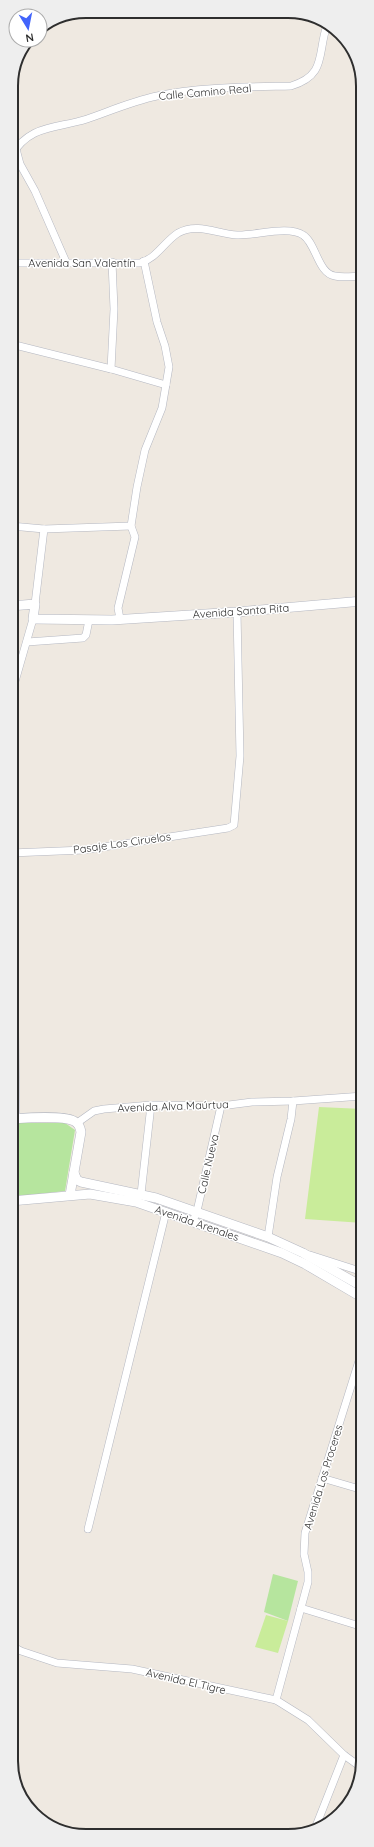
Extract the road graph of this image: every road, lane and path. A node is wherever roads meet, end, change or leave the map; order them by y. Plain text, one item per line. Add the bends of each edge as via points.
1 (326, 29) edge
2 (18, 143) edge
3 (18, 159) edge
4 (66, 262) junction
5 (112, 262) junction
6 (144, 262) junction
7 (18, 263) edge
8 (356, 276) edge
9 (18, 346) edge
10 (111, 369) junction
11 (166, 385) junction
12 (132, 526) junction
13 (18, 527) edge
14 (44, 529) junction
15 (356, 602) edge
16 (35, 604) junction
17 (18, 605) edge
18 (237, 612) junction
19 (33, 619) junction
20 (120, 619) junction
21 (89, 620) junction
22 (27, 642) junction
23 (18, 672) edge
24 (18, 854) edge
25 (356, 1096) edge
26 (293, 1101) junction
27 (151, 1105) junction
28 (221, 1106) junction
29 (18, 1119) edge
30 (77, 1123) junction
31 (74, 1173) junction
32 (141, 1194) junction
33 (70, 1195) junction
34 (18, 1201) edge
35 (197, 1211) junction
36 (166, 1212) junction
37 (193, 1221) junction
38 (268, 1237) junction
39 (303, 1253) junction
40 (356, 1270) edge
41 (356, 1283) edge
42 (356, 1294) edge
43 (356, 1370) edge
44 (322, 1478) junction
45 (356, 1488) edge
46 (88, 1529) dead end
47 (301, 1608) junction
48 (356, 1625) edge
49 (18, 1649) edge
50 (276, 1700) junction
51 (344, 1755) junction
52 (356, 1764) edge
53 (317, 1822) edge

1 - 2 street, Calle Camino Real via 321,59 316,70 300,83 290,86 180,92 158,96 125,104 86,119 48,127
3 - 4 street
4 - 5 street, Avenida San Valentín
4 - 7 street, Avenida San Valentín
5 - 6 street, Avenida San Valentín
5 - 10 street via 114,309
6 - 8 street, Avenida San Valentín via 178,233 191,229 204,228 236,235 287,230 302,234 308,239 325,270 334,276
6 - 11 street via 167,354 169,367
9 - 10 street
10 - 11 street
11 - 12 street via 162,408 145,450
12 - 14 street
12 - 20 street via 135,537 118,608
13 - 14 street
14 - 16 street
15 - 18 main road, Avenida Santa Rita
16 - 17 main road
16 - 19 main road
18 - 20 main road, Avenida Santa Rita
18 - 24 street, Pasaje Los Ciruelos via 240,756 235,820 232,826 84,850
19 - 21 main road, Avenida Santa Rita
19 - 22 street
20 - 21 main road, Avenida Santa Rita
21 - 22 street via 83,638
22 - 23 street
25 - 26 street, Avenida Alva Maúrtua
26 - 28 street, Avenida Alva Maúrtua
26 - 38 street
27 - 28 street, Avenida Alva Maúrtua
27 - 30 street, Avenida Alva Maúrtua via 98,1110
27 - 32 street
28 - 35 street, Calle Nueva
29 - 30 main road via 65,1118
30 - 31 main road via 81,1132
31 - 32 main road, Avenida Arenales via 81,1182
31 - 33 main road
32 - 35 main road, Avenida Arenales
33 - 34 main road, Avenida Arenales
33 - 36 main road, Avenida Arenales via 98,1195 136,1202
35 - 37 street, Calle Nueva
35 - 38 main road, Avenida Arenales
36 - 37 main road, Avenida Arenales
36 - 46 street
37 - 42 main road, Avenida Arenales via 282,1253
38 - 39 main road, Avenida Arenales
39 - 40 street
39 - 41 main road, Avenida Arenales
43 - 44 street, Avenida Los Proceres
44 - 45 street
44 - 47 street, Avenida Los Proceres via 306,1533 304,1554 308,1582
47 - 48 street
47 - 50 street, Avenida Los Proceres
49 - 50 street, Avenida El Tigre via 57,1663 132,1669
50 - 51 street, Avenida El Tigre via 308,1720
51 - 52 street, Avenida El Tigre
51 - 53 street

